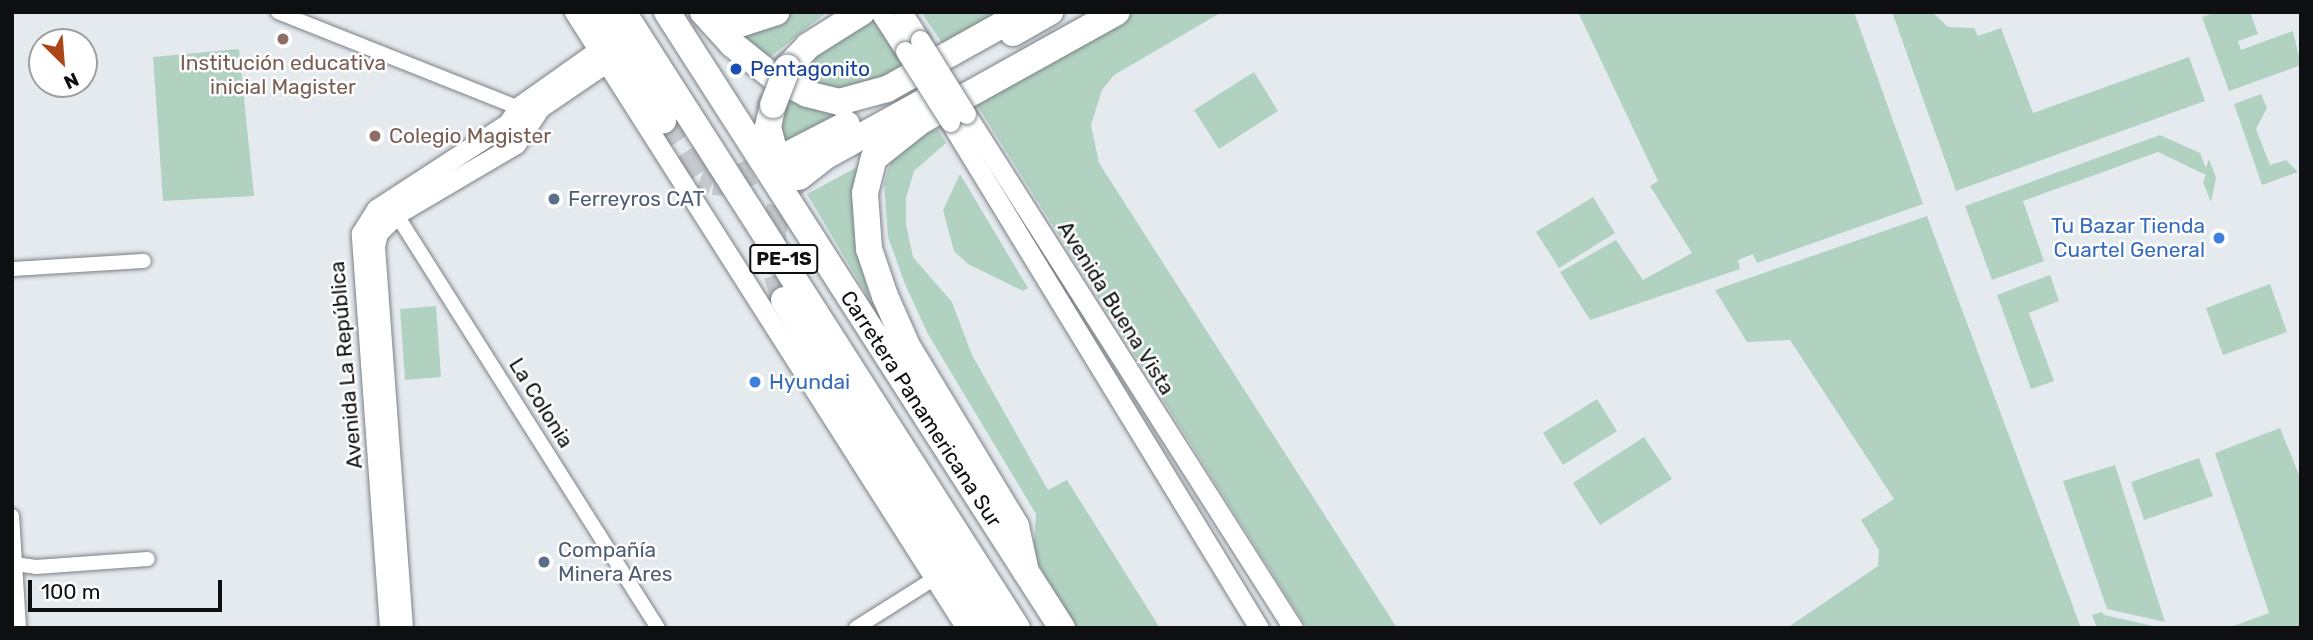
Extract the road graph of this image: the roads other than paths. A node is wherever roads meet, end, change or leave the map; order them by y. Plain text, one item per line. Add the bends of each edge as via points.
1 (278, 12) edge
2 (574, 12) edge
3 (597, 12) edge
4 (623, 12) edge
5 (667, 12) edge
6 (702, 12) edge
7 (716, 12) edge
8 (776, 12) edge
9 (862, 12) edge
10 (880, 12) edge
11 (902, 12) edge
12 (1025, 12) edge
13 (1050, 12) edge
14 (1087, 12) edge
15 (1117, 12) edge
16 (913, 45) junction
17 (602, 56) junction
18 (527, 110) junction
19 (958, 118) junction
20 (663, 120) tunnel mouth
21 (393, 208) junction
22 (144, 261) dead end
23 (830, 266) junction
24 (12, 269) edge
25 (784, 300) tunnel mouth
26 (1142, 390) junction
27 (1118, 403) junction
28 (12, 516) edge
29 (148, 559) dead end
30 (15, 565) junction
31 (1026, 572) junction
32 (935, 578) junction
33 (19, 628) edge
34 (388, 628) edge
35 (403, 628) edge
36 (658, 628) edge
37 (856, 628) edge
38 (966, 628) edge
39 (988, 628) edge
40 (1017, 628) edge
41 (1062, 628) edge
42 (1259, 628) edge
43 (1293, 628) edge

1 - 18 street
2 - 17 street
3 - 20 highway
4 - 40 highway, Carretera Panamericana Sur / PE-1S
5 - 23 highway, Carretera Panamericana Sur / PE-1S
6 - 12 highway via 772,76 807,94 839,102 867,97 900,83
7 - 8 highway via 743,23
9 - 23 highway, bridge via 808,46 787,68 773,105 770,142 788,194
10 - 16 street, Avenida Buena Vista
11 - 16 street, Avenida Buena Vista
13 - 14 highway via 794,165 833,152
15 - 31 highway via 921,121 874,158 865,193 869,249 885,296 908,348 1016,526
16 - 19 street, Avenida Buena Vista, bridge
17 - 18 street, Avenida La República
17 - 32 street
18 - 21 street, Avenida La República
19 - 26 street, Avenida Buena Vista
19 - 27 street, Avenida Buena Vista
21 - 34 street, Avenida La República via 366,220 359,244
21 - 35 street, Avenida La República via 375,246
21 - 36 street, La Colonia
22 - 24 street
23 - 31 highway, Carretera Panamericana Sur / PE-1S
25 - 39 highway
26 - 27 street
26 - 43 street, Avenida Buena Vista
27 - 42 street, Avenida Buena Vista
28 - 30 street
29 - 30 street
30 - 33 street
31 - 41 highway, Carretera Panamericana Sur / PE-1S
32 - 37 street
32 - 38 street

